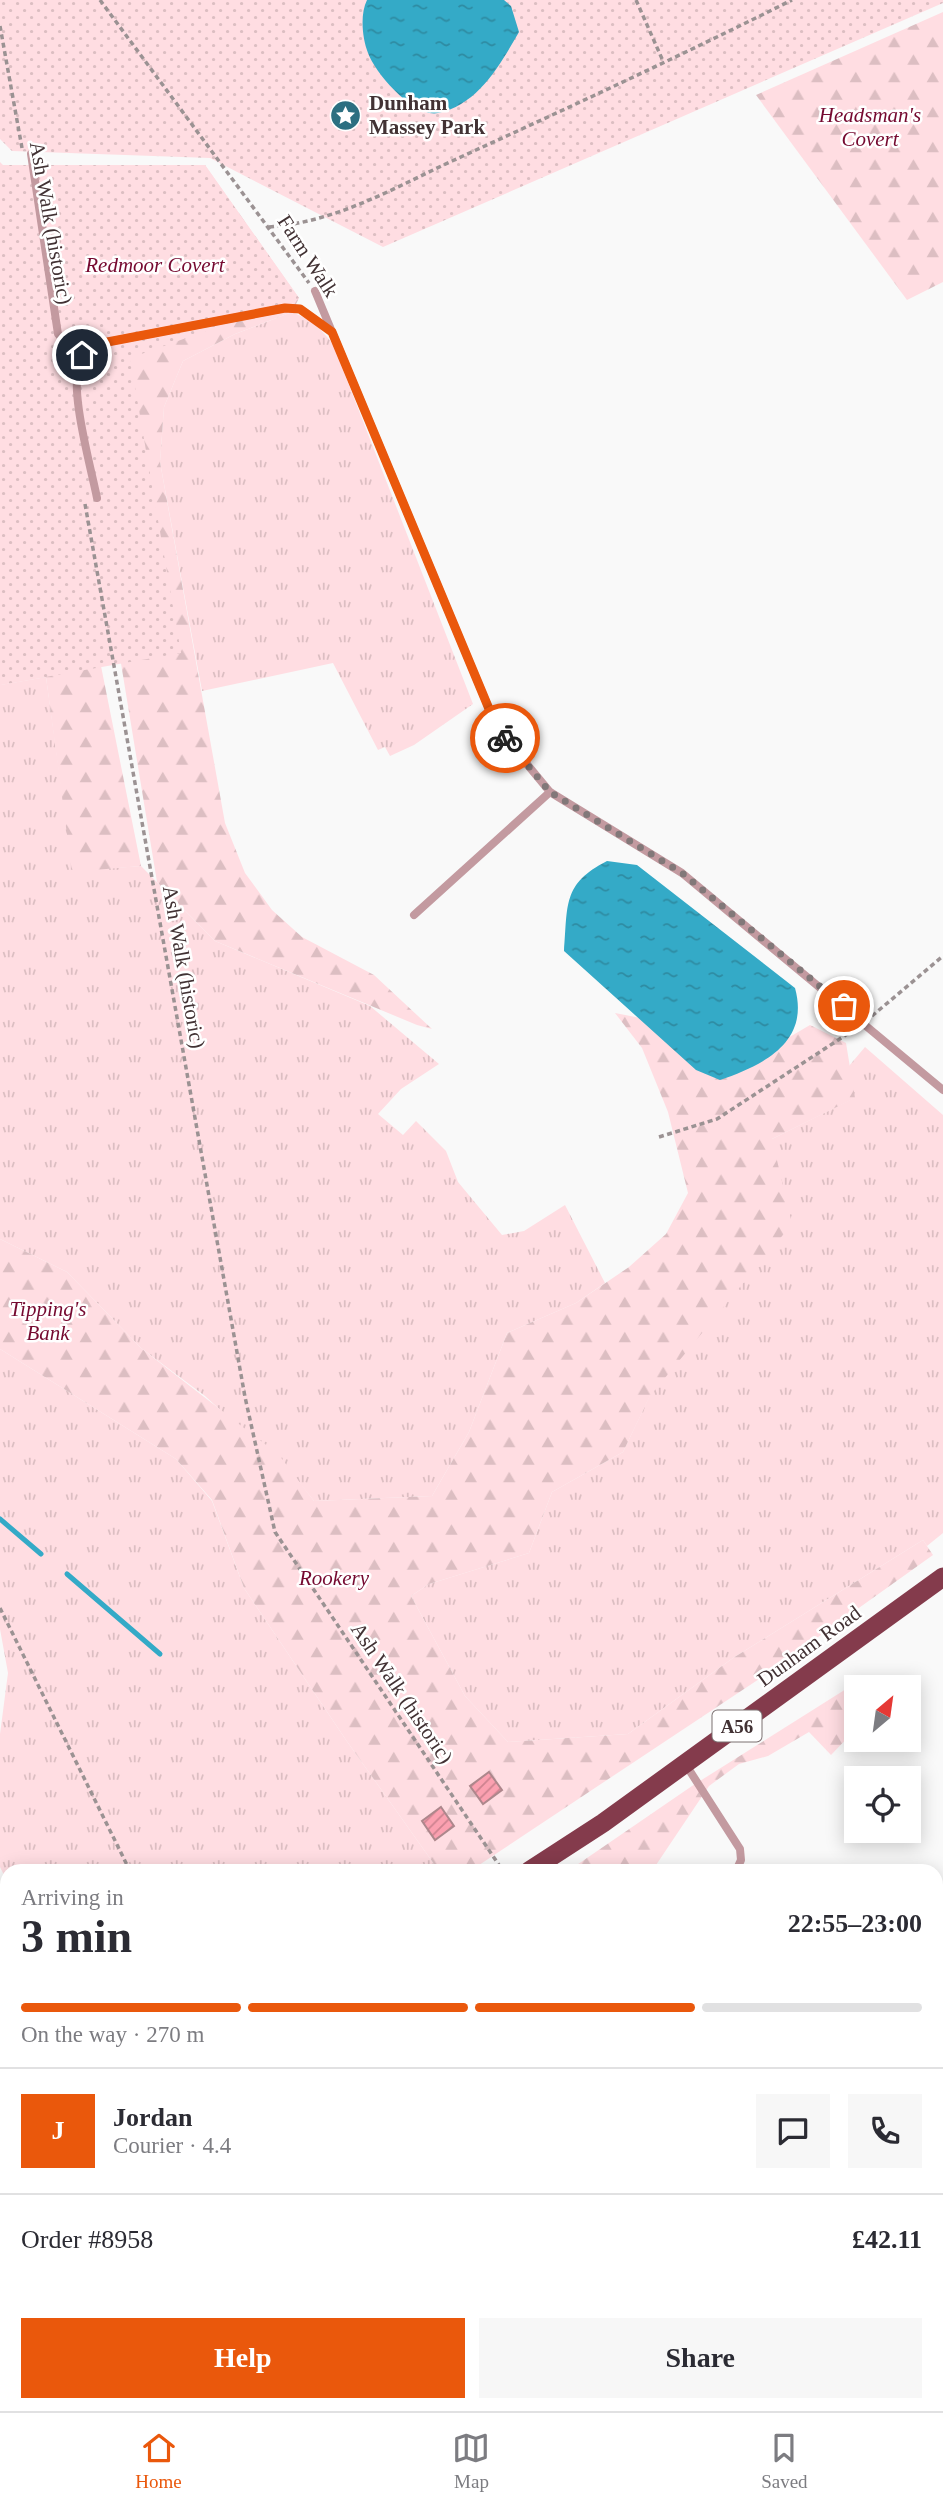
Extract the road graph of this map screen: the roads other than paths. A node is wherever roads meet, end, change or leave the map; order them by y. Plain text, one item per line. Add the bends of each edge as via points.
1 (31, 153) dead end
2 (315, 291) road end
3 (332, 332) junction
4 (82, 355) junction
5 (97, 498) dead end
6 (550, 792) junction
7 (414, 915) dead end
8 (943, 1090) edge
9 (943, 1577) edge
10 (686, 1763) junction
11 (540, 1864) edge
12 (739, 1864) edge

1 - 4 lane via 58,334
2 - 3 lane, Farm Walk
3 - 4 lane via 300,309 285,308 97,344
3 - 6 lane, Farm Walk via 497,728
4 - 5 lane via 76,370 80,412
6 - 7 lane
6 - 8 lane, Farm Walk via 682,873
9 - 10 highway, Dunham Road / A56
10 - 11 highway, Dunham Road / A56
10 - 12 lane via 740,1849

